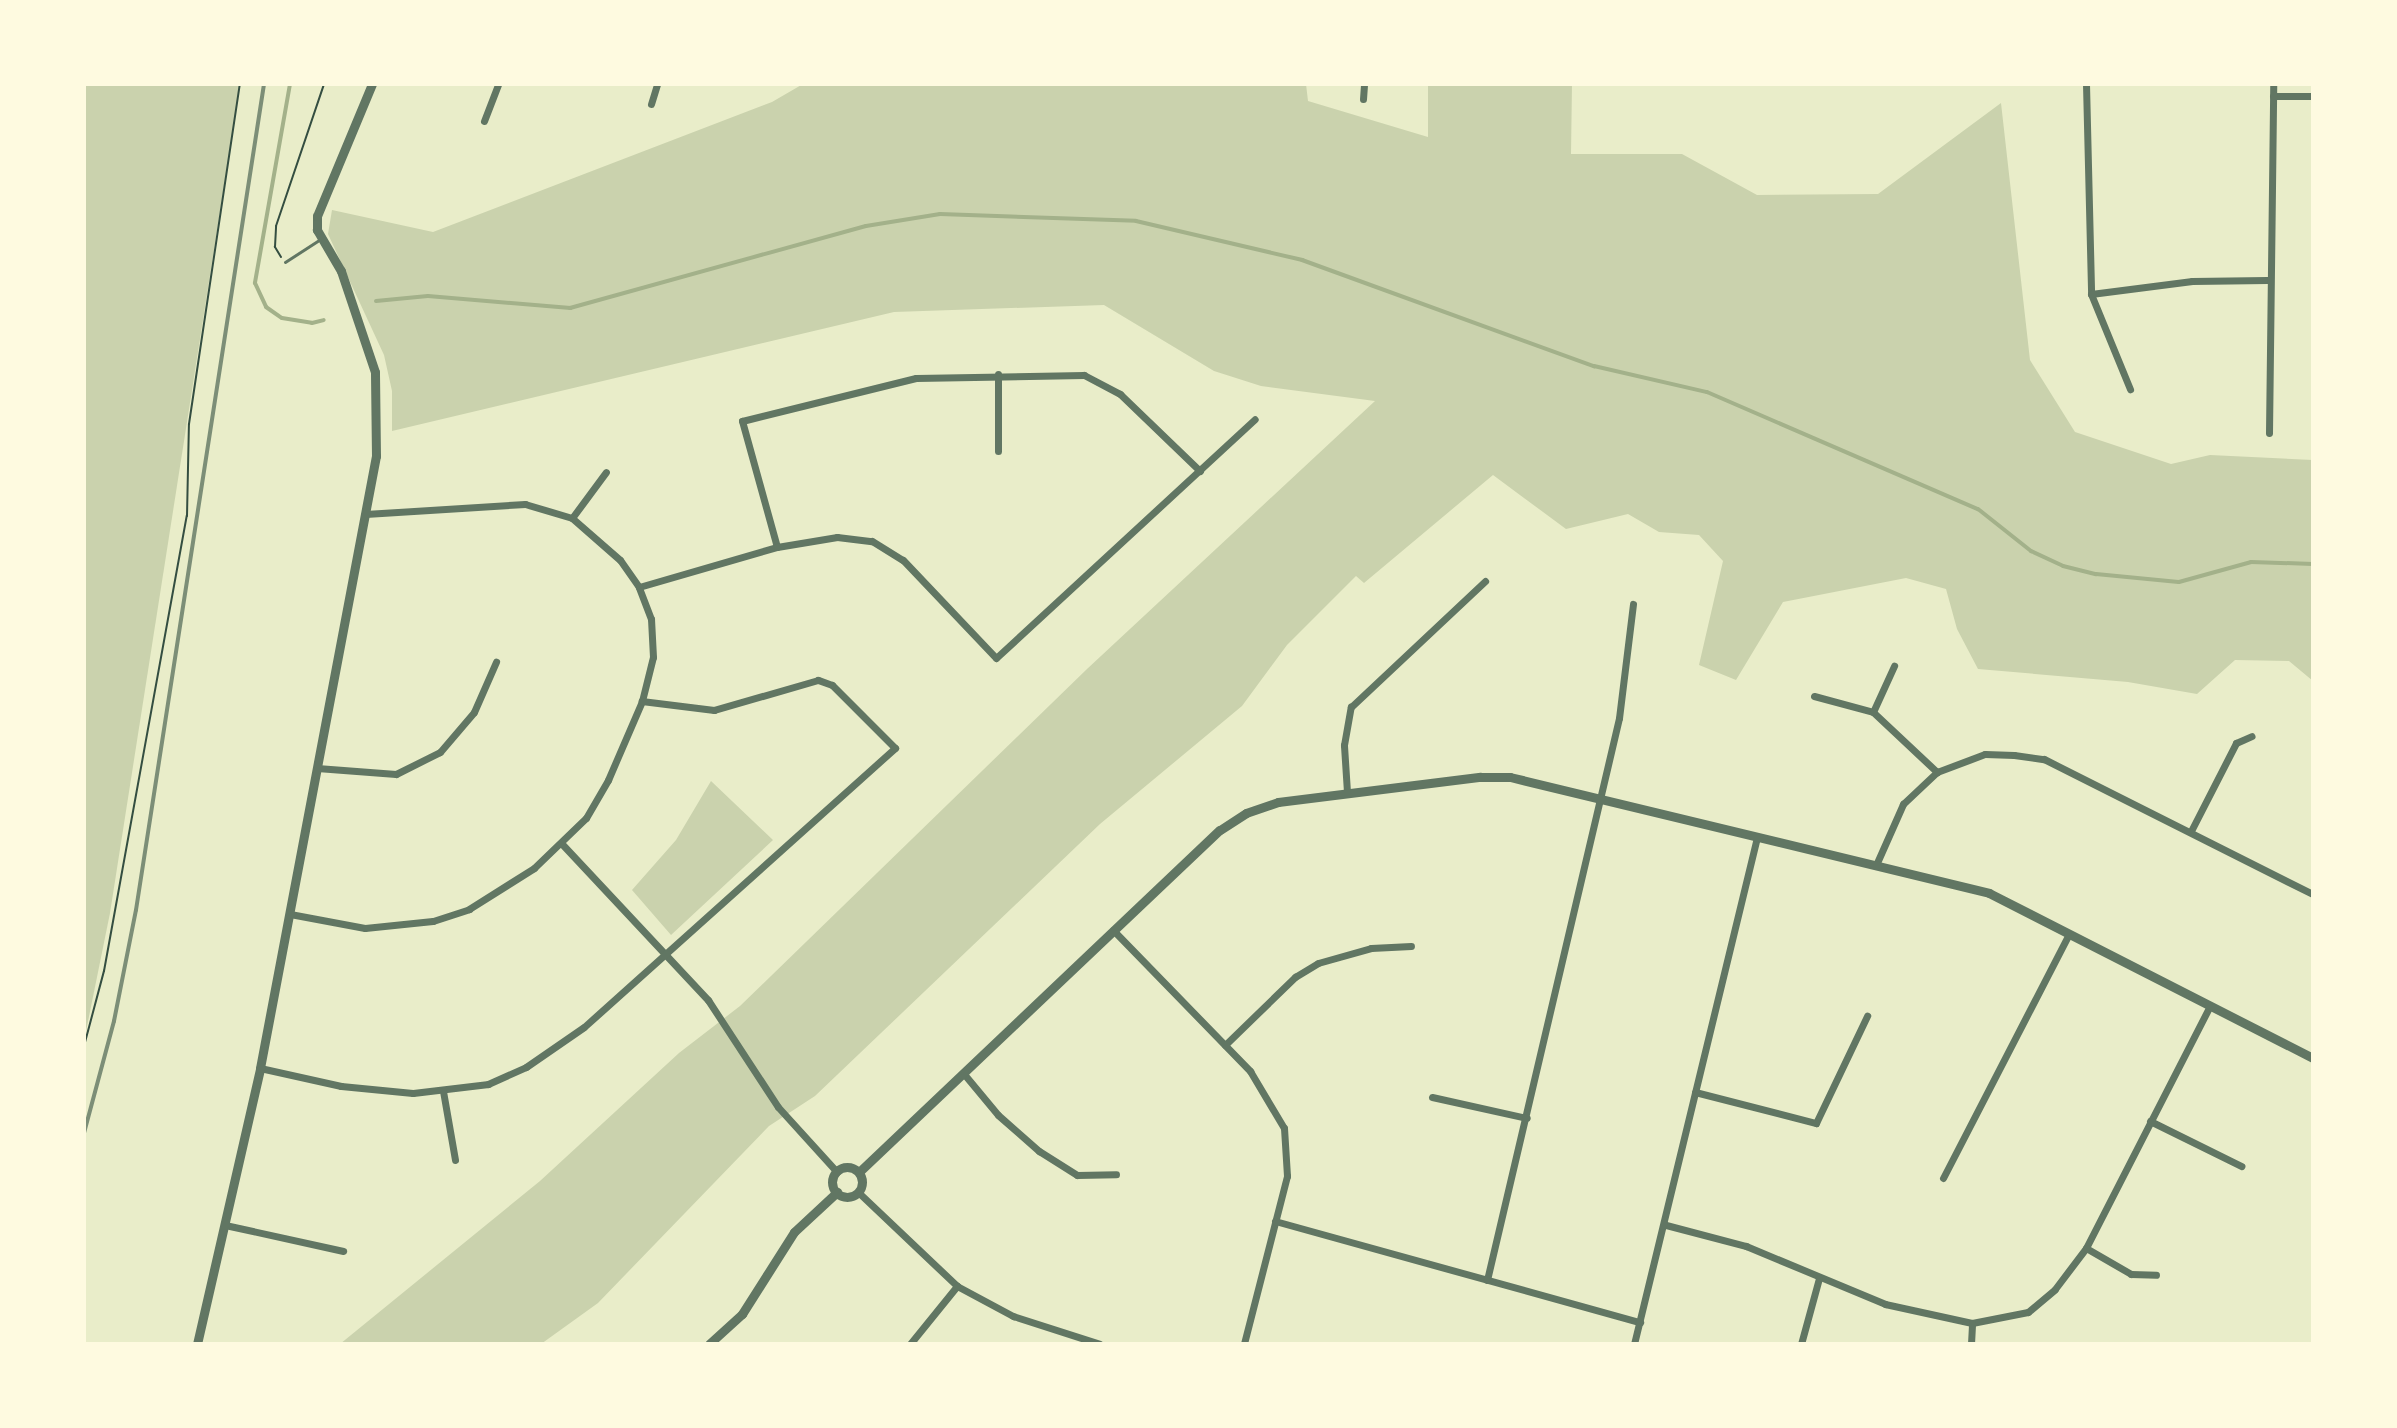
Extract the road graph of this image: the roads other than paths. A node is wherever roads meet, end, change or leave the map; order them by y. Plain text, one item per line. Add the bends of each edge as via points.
1 (372, 84) edge
2 (498, 84) edge
3 (657, 84) edge
4 (1364, 84) edge
5 (2086, 84) edge
6 (2273, 84) edge
7 (2273, 96) junction
8 (2313, 96) edge
9 (1363, 99) dead end
10 (651, 104) dead end
11 (484, 121) dead end
12 (320, 239) junction
13 (285, 262) road end
14 (2267, 280) junction
15 (2091, 294) junction
16 (998, 374) junction
17 (2130, 389) dead end
18 (1255, 419) dead end
19 (2269, 433) dead end
20 (998, 451) dead end
21 (1200, 471) junction
22 (606, 472) dead end
23 (365, 514) junction
24 (572, 518) junction
25 (777, 547) junction
26 (1485, 581) dead end
27 (639, 587) junction
28 (1633, 604) dead end
29 (496, 662) dead end
30 (1894, 666) dead end
31 (1814, 696) dead end
32 (642, 701) junction
33 (1873, 712) junction
34 (2252, 736) dead end
35 (317, 768) junction
36 (1937, 772) junction
37 (1347, 792) junction
38 (1597, 798) junction
39 (2191, 831) junction
40 (1757, 837) junction
41 (562, 844) junction
42 (1876, 865) junction
43 (2313, 894) edge
44 (290, 914) junction
45 (1113, 930) junction
46 (2069, 934) junction
47 (1411, 946) dead end
48 (666, 950) junction
49 (2210, 1006) junction
50 (1867, 1016) dead end
51 (1225, 1045) junction
52 (2313, 1058) edge
53 (260, 1068) junction
54 (964, 1074) junction
55 (443, 1091) junction
56 (1695, 1092) junction
57 (1432, 1097) dead end
58 (1527, 1118) junction
59 (2150, 1121) junction
60 (455, 1160) dead end
61 (2241, 1166) dead end
62 (837, 1172) junction
63 (859, 1172) junction
64 (1116, 1174) dead end
65 (1943, 1178) dead end
66 (837, 1192) junction
67 (858, 1192) junction
68 (1275, 1221) junction
69 (225, 1225) junction
70 (1666, 1225) junction
71 (2086, 1248) junction
72 (343, 1251) dead end
73 (2156, 1275) dead end
74 (1819, 1278) junction
75 (1487, 1280) junction
76 (957, 1286) junction
77 (1640, 1322) junction
78 (1972, 1323) junction
79 (197, 1344) edge
80 (709, 1344) edge
81 (910, 1344) edge
82 (1100, 1344) edge
83 (1244, 1344) edge
84 (1634, 1344) edge
85 (1801, 1344) edge
86 (1971, 1344) edge

1 - 12 street via 317,216
2 - 11 street
3 - 10 street
4 - 9 street
5 - 15 street
6 - 7 street
7 - 8 street
7 - 14 street
12 - 13 lane
12 - 23 street via 341,271 375,372 379,430
14 - 15 street via 2192,281
14 - 19 street
15 - 17 street
16 - 20 street
16 - 21 street via 1089,378 1120,394
16 - 25 street via 916,378 742,421
18 - 21 street
21 - 25 street via 996,658 903,560 872,541 837,537
22 - 24 street
23 - 24 street via 525,504
23 - 35 street
24 - 27 street via 620,560
25 - 27 street
26 - 37 street via 1351,707 1344,745
27 - 32 street via 654,638
28 - 38 street via 1619,718
29 - 35 street via 474,712 440,752 396,774
30 - 33 street
31 - 33 street
32 - 41 street via 608,780
32 - 48 street via 714,710 818,680 832,685 895,748
33 - 36 street
34 - 39 street via 2236,743
35 - 44 street
36 - 39 street via 1985,754 2044,759
36 - 42 street via 1903,804
37 - 38 street via 1510,777
37 - 45 street via 1278,802 1246,813 1220,830
38 - 40 street
38 - 58 street
39 - 43 street
40 - 42 street
40 - 56 street
41 - 44 street via 469,909 433,921 365,928
41 - 48 street
42 - 46 street via 1989,893
44 - 53 street
45 - 51 street
45 - 54 street
46 - 49 street
46 - 65 street
47 - 51 street via 1371,948 1318,963 1295,977
48 - 55 street via 557,1048 488,1084
48 - 62 street via 708,1000 778,1107
49 - 52 street
49 - 59 street
50 - 56 street via 1816,1123
51 - 68 street via 1250,1071 1284,1128 1287,1176
53 - 55 street via 341,1086
53 - 69 street
54 - 63 street
54 - 64 street via 998,1115 1077,1175
55 - 60 street
56 - 70 street
57 - 58 street
58 - 75 street
59 - 61 street
59 - 71 street
62 - 63 street via 848,1167
62 - 66 street via 832,1183
63 - 67 street
66 - 67 street
66 - 80 street via 794,1232 742,1314
67 - 76 street
68 - 75 street
68 - 83 street
69 - 72 street
69 - 79 street
70 - 74 street via 1746,1246
70 - 77 street
71 - 73 street via 2131,1274
71 - 78 street via 2055,1289 2028,1312
74 - 78 street via 1885,1304
74 - 85 street
75 - 77 street
76 - 81 street
76 - 82 street via 1013,1316
77 - 84 street
78 - 86 street

